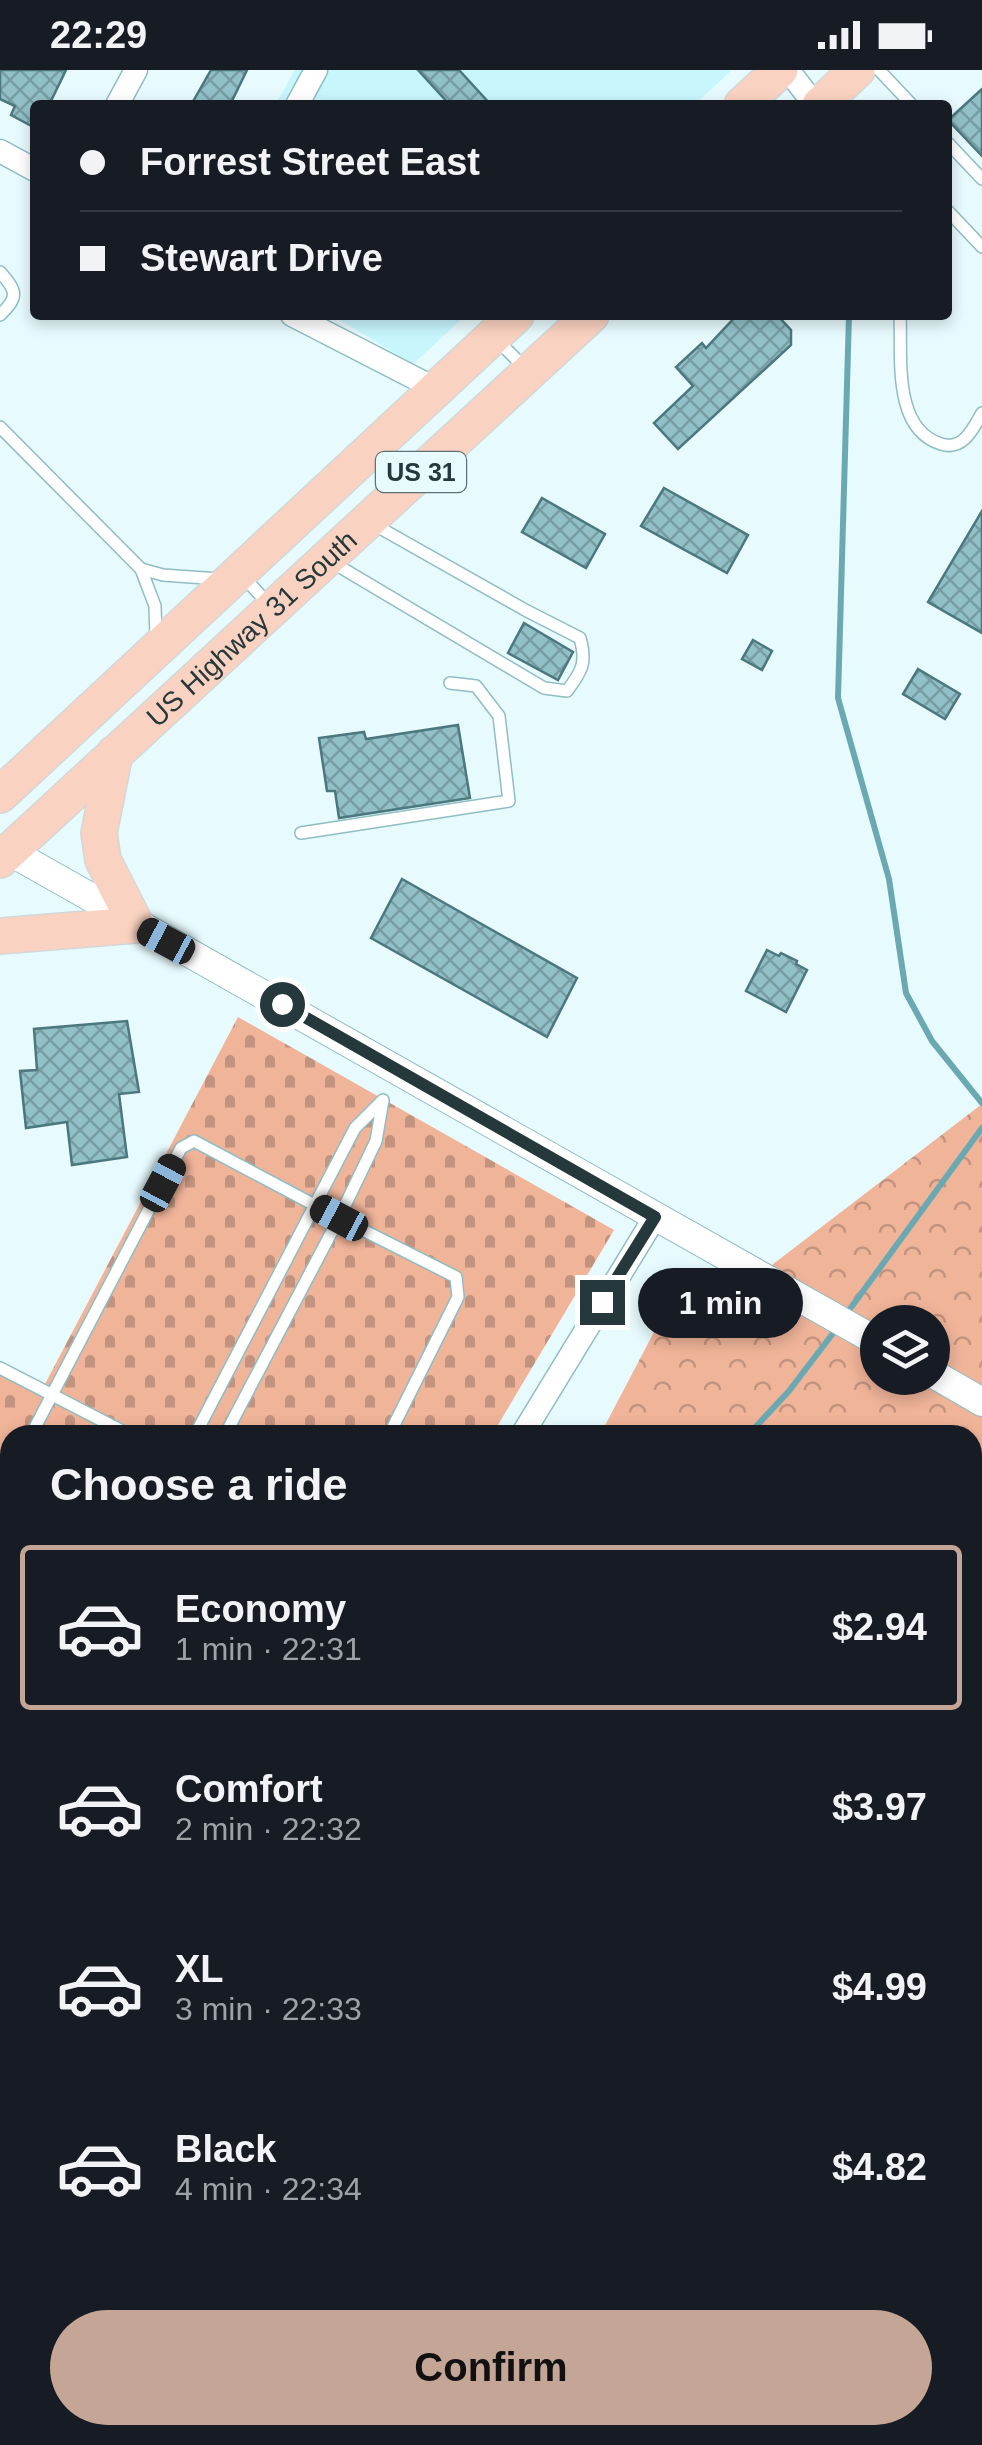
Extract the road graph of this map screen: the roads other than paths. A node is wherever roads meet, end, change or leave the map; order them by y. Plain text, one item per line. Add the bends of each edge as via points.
1 (136, 70) edge
2 (316, 70) edge
3 (780, 70) edge
4 (788, 70) edge
5 (879, 70) edge
6 (834, 96) edge
7 (120, 100) edge
8 (299, 100) edge
9 (747, 100) edge
10 (907, 100) edge
11 (952, 146) edge
12 (0, 151) edge
13 (30, 167) edge
14 (982, 179) edge
15 (952, 215) edge
16 (982, 247) edge
17 (0, 272) edge
18 (0, 315) edge
19 (302, 320) edge
20 (586, 320) edge
21 (900, 320) edge
22 (504, 326) edge
23 (529, 372) junction
24 (436, 390) junction
25 (982, 413) edge
26 (0, 427) edge
27 (367, 521) junction
28 (326, 559) junction
29 (141, 569) junction
30 (236, 575) junction
31 (273, 608) junction
32 (155, 650) junction
33 (450, 682) dead end
34 (115, 754) junction
35 (42, 756) junction
36 (0, 765) edge
37 (0, 794) edge
38 (301, 833) dead end
39 (5, 856) edge
40 (136, 925) junction
41 (0, 936) edge
42 (398, 1071) junction
43 (382, 1100) junction
44 (315, 1206) junction
45 (655, 1217) junction
46 (339, 1218) junction
47 (860, 1332) edge
48 (0, 1368) edge
49 (950, 1383) edge
50 (52, 1394) junction
51 (982, 1402) edge
52 (36, 1425) edge
53 (111, 1425) edge
54 (201, 1425) edge
55 (230, 1425) edge
56 (394, 1425) edge
57 (528, 1425) edge

1 - 7 street
2 - 8 street
3 - 9 main road
4 - 6 street
5 - 10 lane
11 - 14 lane
12 - 13 street
15 - 16 lane
17 - 18 lane via 14,288 12,304
19 - 24 street
20 - 23 main road, US Highway 31 South / US 31
21 - 25 lane via 904,396 918,428 951,446 964,440
22 - 23 lane
22 - 24 main road, US Highway 31 South / US 31
23 - 27 main road, US Highway 31 South / US 31
24 - 30 main road, US Highway 31 South / US 31
26 - 29 lane
27 - 28 main road, US Highway 31 South / US 31
27 - 28 lane via 580,638 585,658 567,691 544,688
28 - 31 main road, US Highway 31 South / US 31
29 - 30 lane via 214,580
29 - 32 lane via 155,606
30 - 31 lane
30 - 32 main road, US Highway 31 South / US 31
31 - 34 main road, US Highway 31 South / US 31
32 - 35 main road, US Highway 31 South / US 31
33 - 38 lane via 476,686 498,716 509,801
34 - 39 main road, US Highway 31 South / US 31
34 - 40 main road via 99,834 103,860
35 - 36 main road
35 - 37 main road, US Highway 31 South / US 31
39 - 40 street
40 - 41 main road
40 - 42 street
42 - 43 lane
42 - 45 street
43 - 44 lane via 355,1128
43 - 46 lane via 376,1141
44 - 46 lane
44 - 50 lane via 194,1141 181,1148
44 - 54 lane
45 - 47 street
45 - 57 street
46 - 55 lane
46 - 56 lane via 456,1277 458,1297
48 - 50 lane
49 - 51 street
50 - 52 lane
50 - 53 lane

